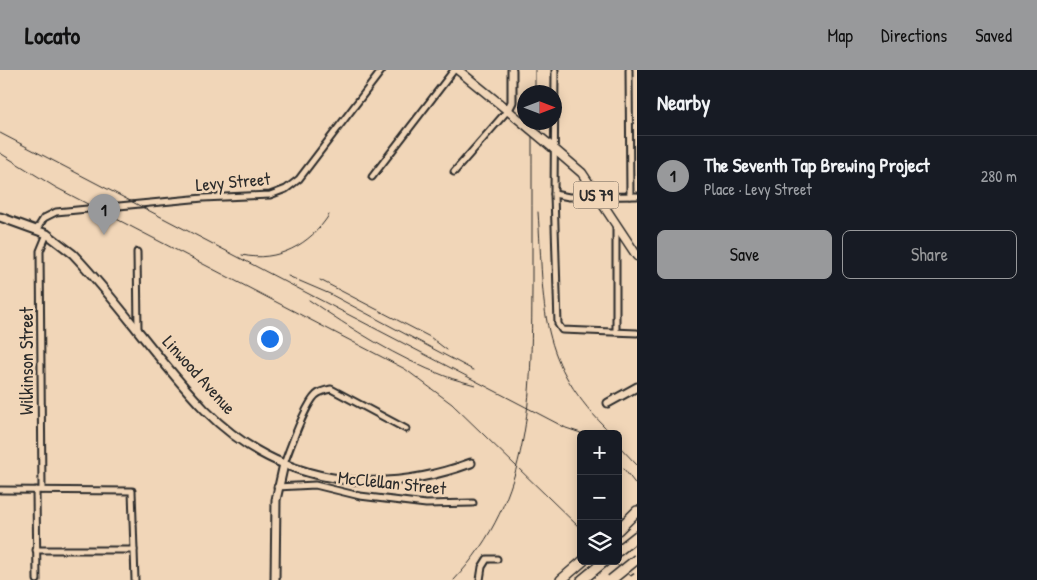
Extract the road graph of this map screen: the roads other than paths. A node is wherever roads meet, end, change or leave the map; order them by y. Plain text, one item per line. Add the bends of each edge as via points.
1 (382, 70) edge
2 (454, 70) edge
3 (458, 70) edge
4 (512, 70) edge
5 (555, 70) edge
6 (629, 70) edge
7 (508, 110) junction
8 (555, 150) junction
9 (454, 172) dead end
10 (372, 177) dead end
11 (554, 194) junction
12 (630, 196) junction
13 (637, 196) edge
14 (598, 197) junction
15 (0, 216) edge
16 (616, 225) junction
17 (38, 229) junction
18 (47, 234) junction
19 (137, 252) dead end
20 (637, 256) edge
21 (138, 329) junction
22 (616, 331) junction
23 (637, 333) edge
24 (637, 388) edge
25 (608, 403) dead end
26 (406, 428) dead end
27 (471, 463) dead end
28 (284, 464) junction
29 (278, 487) junction
30 (0, 490) edge
31 (36, 490) junction
32 (42, 490) junction
33 (473, 503) dead end
34 (637, 511) edge
35 (637, 517) edge
36 (622, 527) edge
37 (622, 528) edge
38 (637, 536) edge
39 (622, 548) edge
40 (36, 550) junction
41 (134, 550) junction
42 (497, 559) dead end
43 (637, 559) edge
44 (578, 565) edge
45 (600, 565) edge
46 (637, 578) edge
47 (37, 580) edge
48 (135, 580) edge
49 (275, 580) edge
50 (480, 580) edge
51 (561, 580) edge
52 (582, 580) edge
53 (611, 580) edge
54 (634, 580) edge

1 - 17 street, Levy Street via 299,179 286,190 270,195 56,212 44,218
2 - 10 street
3 - 7 main road, US 79
4 - 7 main road via 512,102
5 - 8 street
6 - 12 street
7 - 8 main road, US 79, bridge
7 - 9 street
8 - 11 street
8 - 14 main road, US 79 via 582,173
11 - 14 street
11 - 22 street via 560,328 570,332
12 - 13 street
12 - 14 street
14 - 16 main road, US 79
15 - 17 main road, Linwood Avenue
16 - 20 main road, US 79
16 - 22 street
17 - 18 main road, Linwood Avenue
18 - 21 main road, Linwood Avenue via 84,264
18 - 32 street, Wilkinson Street via 40,251
19 - 21 street
21 - 28 main road, Linwood Avenue via 216,420 257,451
22 - 23 street
24 - 25 main road
26 - 28 street via 331,389 324,391 314,397 292,440
27 - 28 main road, Linwood Avenue via 426,477 378,482 323,476
28 - 29 main road
29 - 33 street, McClellan Street via 315,485 360,496 426,504
29 - 49 main road
30 - 31 street
31 - 32 street
31 - 40 street
32 - 41 street via 132,491
34 - 36 highway
35 - 37 highway
38 - 39 highway
40 - 41 street
40 - 47 street
41 - 48 street
42 - 50 street via 487,559
43 - 53 highway, bridge
44 - 51 highway
45 - 52 highway
46 - 54 highway, bridge

